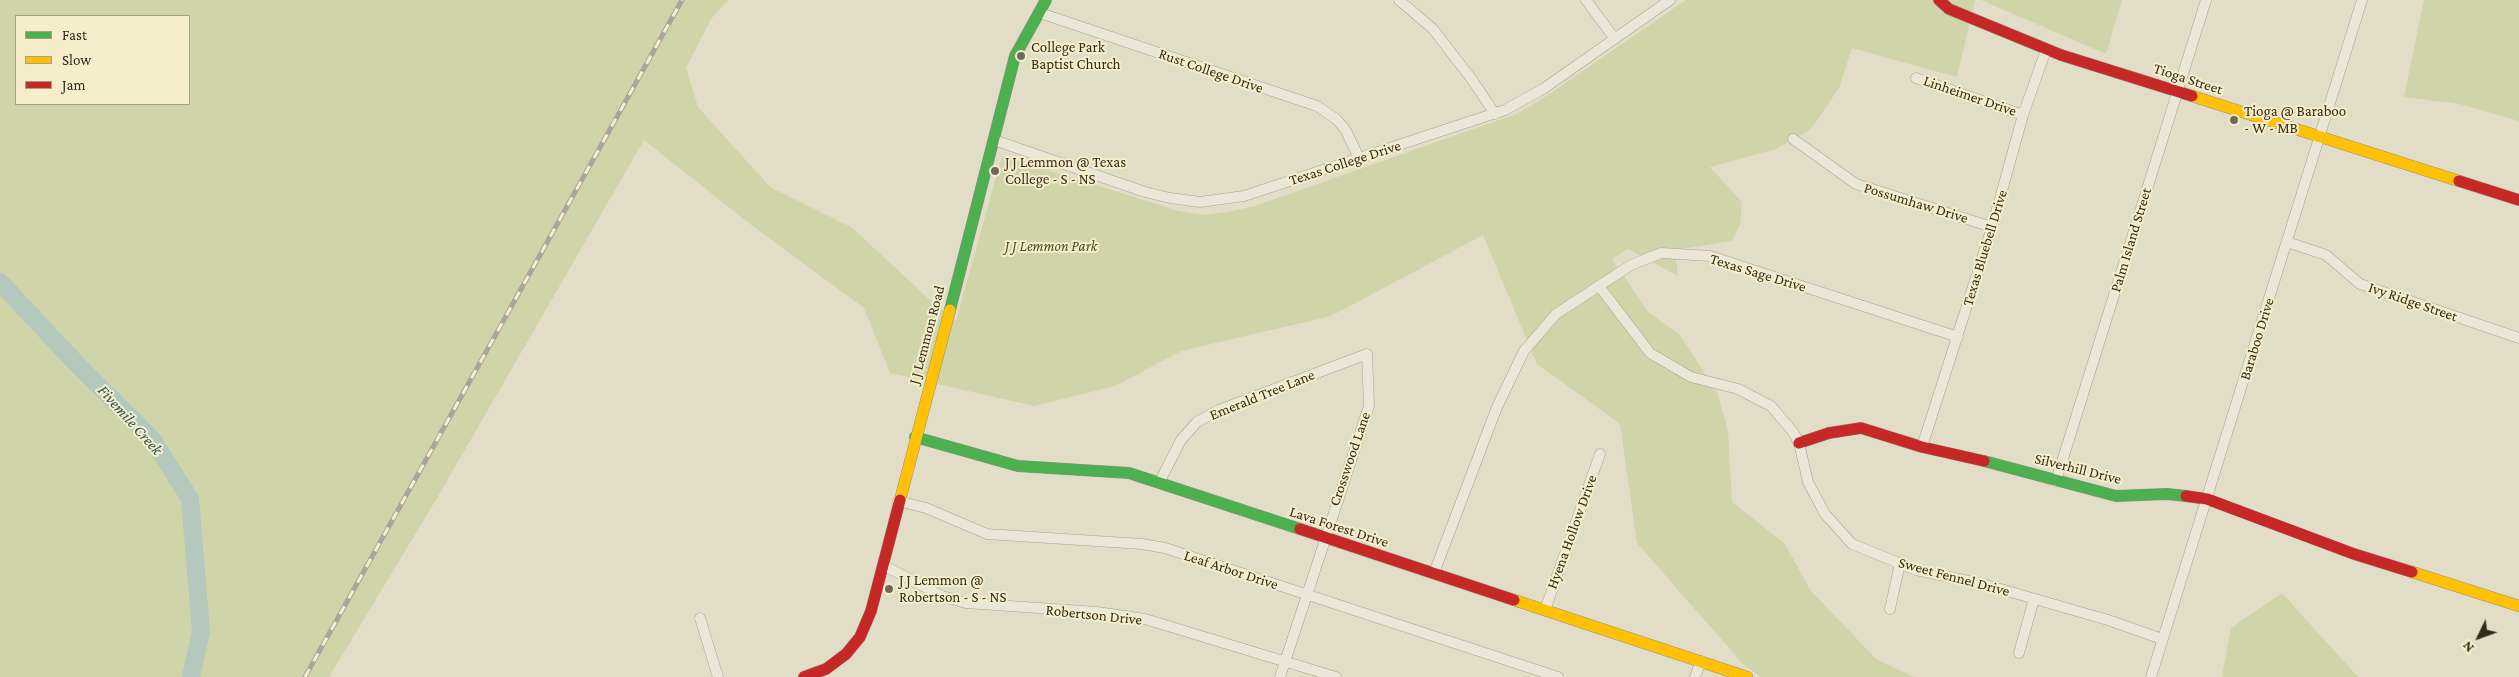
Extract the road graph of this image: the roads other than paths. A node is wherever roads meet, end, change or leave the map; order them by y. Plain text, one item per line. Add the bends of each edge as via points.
1 (1046, 0) edge
2 (1399, 0) edge
3 (1586, 0) edge
4 (1670, 0) edge
5 (1939, 0) edge
6 (2206, 0) edge
7 (2362, 0) edge
8 (1040, 13) junction
9 (1615, 40) junction
10 (2046, 50) junction
11 (1916, 78) dead end
12 (2177, 91) junction
13 (1495, 114) junction
14 (2024, 115) junction
15 (2320, 137) junction
16 (994, 140) junction
17 (1793, 140) dead end
18 (1359, 158) junction
19 (2519, 200) edge
20 (1992, 226) junction
21 (2287, 242) junction
22 (1599, 286) junction
23 (1958, 337) junction
24 (2519, 338) edge
25 (1367, 354) joint
26 (915, 437) junction
27 (1799, 443) junction
28 (1922, 447) junction
29 (1600, 454) dead end
30 (2056, 481) junction
31 (1159, 483) junction
32 (2207, 499) junction
33 (898, 501) junction
34 (1324, 537) junction
35 (1900, 563) junction
36 (883, 565) junction
37 (1434, 573) junction
38 (1307, 595) junction
39 (2034, 599) junction
40 (2519, 606) edge
41 (1890, 609) dead end
42 (1545, 610) junction
43 (700, 618) dead end
44 (2162, 639) junction
45 (2020, 653) dead end
46 (1285, 660) junction
47 (1701, 661) junction
48 (829, 673) edge
49 (718, 677) edge
50 (804, 677) edge
51 (1280, 677) edge
52 (1336, 677) edge
53 (1558, 677) edge
54 (1695, 677) edge
55 (1747, 677) edge
56 (2151, 677) edge

1 - 8 street, J J Lemmon Road
2 - 13 street via 1432,29 1473,80
3 - 9 street
4 - 9 street, Texas College Drive
5 - 10 street, Tioga Street via 1949,9
6 - 12 street, Palm Island Street
7 - 15 street, Baraboo Drive
8 - 16 street, J J Lemmon Road via 1015,56
8 - 18 street, Rust College Drive via 1317,106 1345,129
9 - 13 street, Texas College Drive via 1524,101
10 - 12 street, Tioga Street
10 - 14 street, Texas Bluebell Drive
11 - 14 street, Linheimer Drive
12 - 15 street, Tioga Street
12 - 30 street, Palm Island Street
13 - 18 street, Texas College Drive
14 - 20 street, Texas Bluebell Drive
15 - 19 street, Tioga Street
15 - 21 street, Baraboo Drive
16 - 18 street, Texas College Drive via 1145,192 1200,202 1244,196
16 - 26 street, J J Lemmon Road
17 - 20 street, Possumhaw Drive via 1856,184
20 - 23 street, Texas Bluebell Drive
21 - 24 street, Ivy Ridge Street via 2326,255 2360,284
21 - 32 street, Baraboo Drive
22 - 23 street, Texas Sage Drive via 1631,265 1661,253 1710,256
22 - 27 street, Sweet Fennel Drive via 1650,353 1691,377 1738,390 1771,406
22 - 37 street, Texas Sage Drive via 1556,314 1524,351 1497,406
23 - 28 street, Texas Bluebell Drive
25 - 31 street, Emerald Tree Lane via 1219,410 1197,422 1181,440
25 - 34 street, Crosswood Lane via 1369,406
26 - 31 street, Lava Forest Drive via 1018,466 1129,473
26 - 33 street, J J Lemmon Road
27 - 28 street, Silverhill Drive via 1829,433 1861,428
27 - 35 street, Sweet Fennel Drive via 1808,482 1825,514 1852,544
28 - 30 street, Silverhill Drive
29 - 42 street, Hyena Hollow Drive
30 - 32 street, Silverhill Drive via 2116,496 2167,494
31 - 34 street, Lava Forest Drive
32 - 40 street, Silverhill Drive via 2354,554
32 - 44 street, Baraboo Drive
33 - 36 street, J J Lemmon Road
33 - 38 street, Leaf Arbor Drive via 926,508 987,534 1165,548
34 - 37 street, Lava Forest Drive
34 - 38 street, Crosswood Lane
35 - 39 street, Sweet Fennel Drive via 1916,570
35 - 41 street
36 - 46 street, Robertson Drive via 942,596 966,603 1097,612 1144,619
36 - 48 street, J J Lemmon Road via 864,630
37 - 42 street, Lava Forest Drive
38 - 46 street, Crosswood Lane
38 - 53 street, Leaf Arbor Drive
39 - 44 street, Sweet Fennel Drive
39 - 45 street
42 - 47 street, Lava Forest Drive
43 - 49 street
44 - 56 street, Baraboo Drive
46 - 51 street, Crosswood Lane
46 - 52 street, Robertson Drive
47 - 54 street
47 - 55 street, Lava Forest Drive
48 - 50 street, J J Lemmon Road

